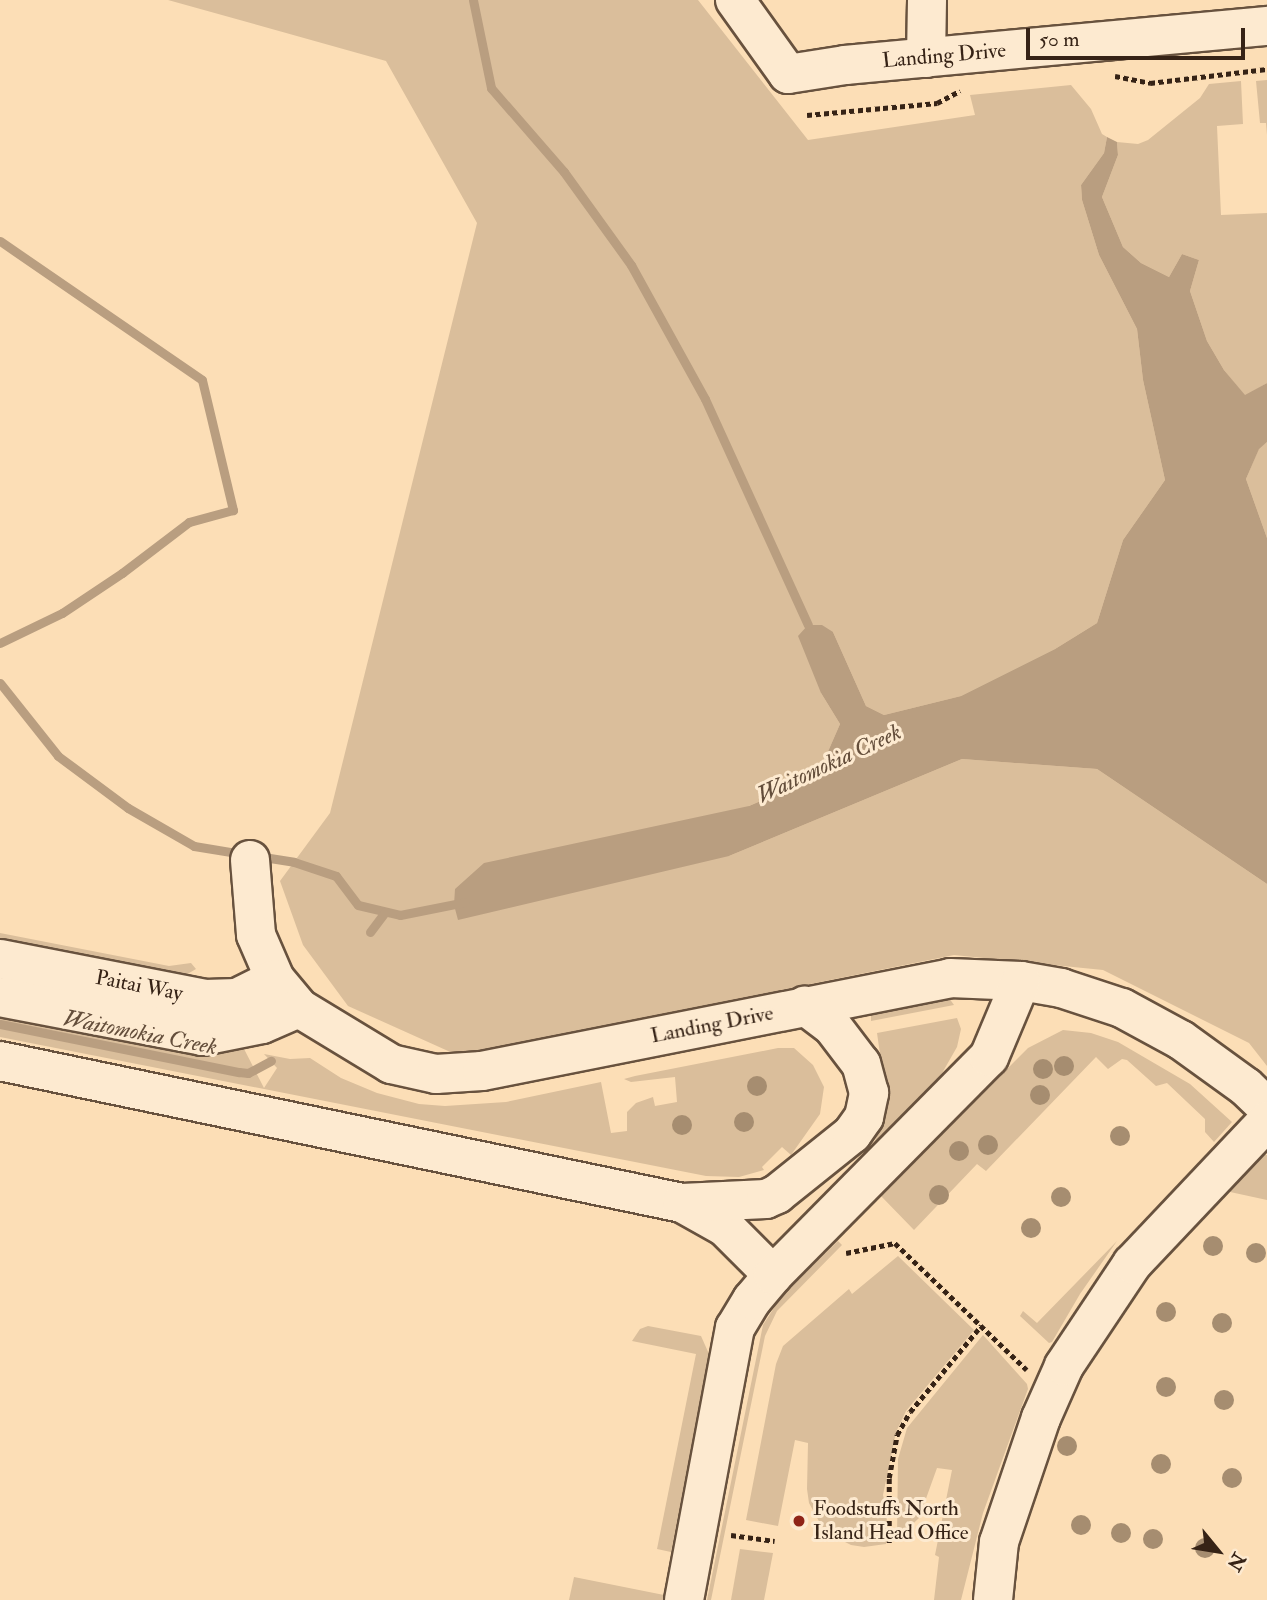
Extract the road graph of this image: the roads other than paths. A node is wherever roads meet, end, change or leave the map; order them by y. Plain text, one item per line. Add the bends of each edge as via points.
1 (735, 0) edge
2 (927, 0) edge
3 (1267, 26) edge
4 (926, 58) junction
5 (250, 860) dead end
6 (0, 959) edge
7 (275, 979) junction
8 (1021, 981) junction
9 (0, 997) edge
10 (805, 1006) junction
11 (299, 1008) junction
12 (0, 1062) edge
13 (1267, 1107) edge
14 (1267, 1121) edge
15 (682, 1203) junction
16 (773, 1275) junction
17 (684, 1600) edge
18 (993, 1600) edge

1 - 4 street, Landing Drive via 788,74
2 - 4 street
3 - 4 street, Landing Drive
5 - 7 street, Landing Drive via 256,935
6 - 7 street, Paitai Way via 205,999 237,998
7 - 11 street, Landing Drive
8 - 10 street, Landing Drive via 950,978
8 - 13 street, Landing Drive via 1061,988 1122,1009 1181,1040
8 - 16 street via 989,1057
9 - 11 street, Paitai Way via 202,1036 262,1024
10 - 11 street, Landing Drive via 482,1071 436,1074 391,1064
10 - 15 street via 832,1026 861,1064 869,1093 864,1117 852,1134 777,1194 766,1199
12 - 15 street
14 - 18 street via 1132,1264 1064,1366 1041,1418 999,1542
15 - 16 street via 725,1227
16 - 17 street via 735,1328

